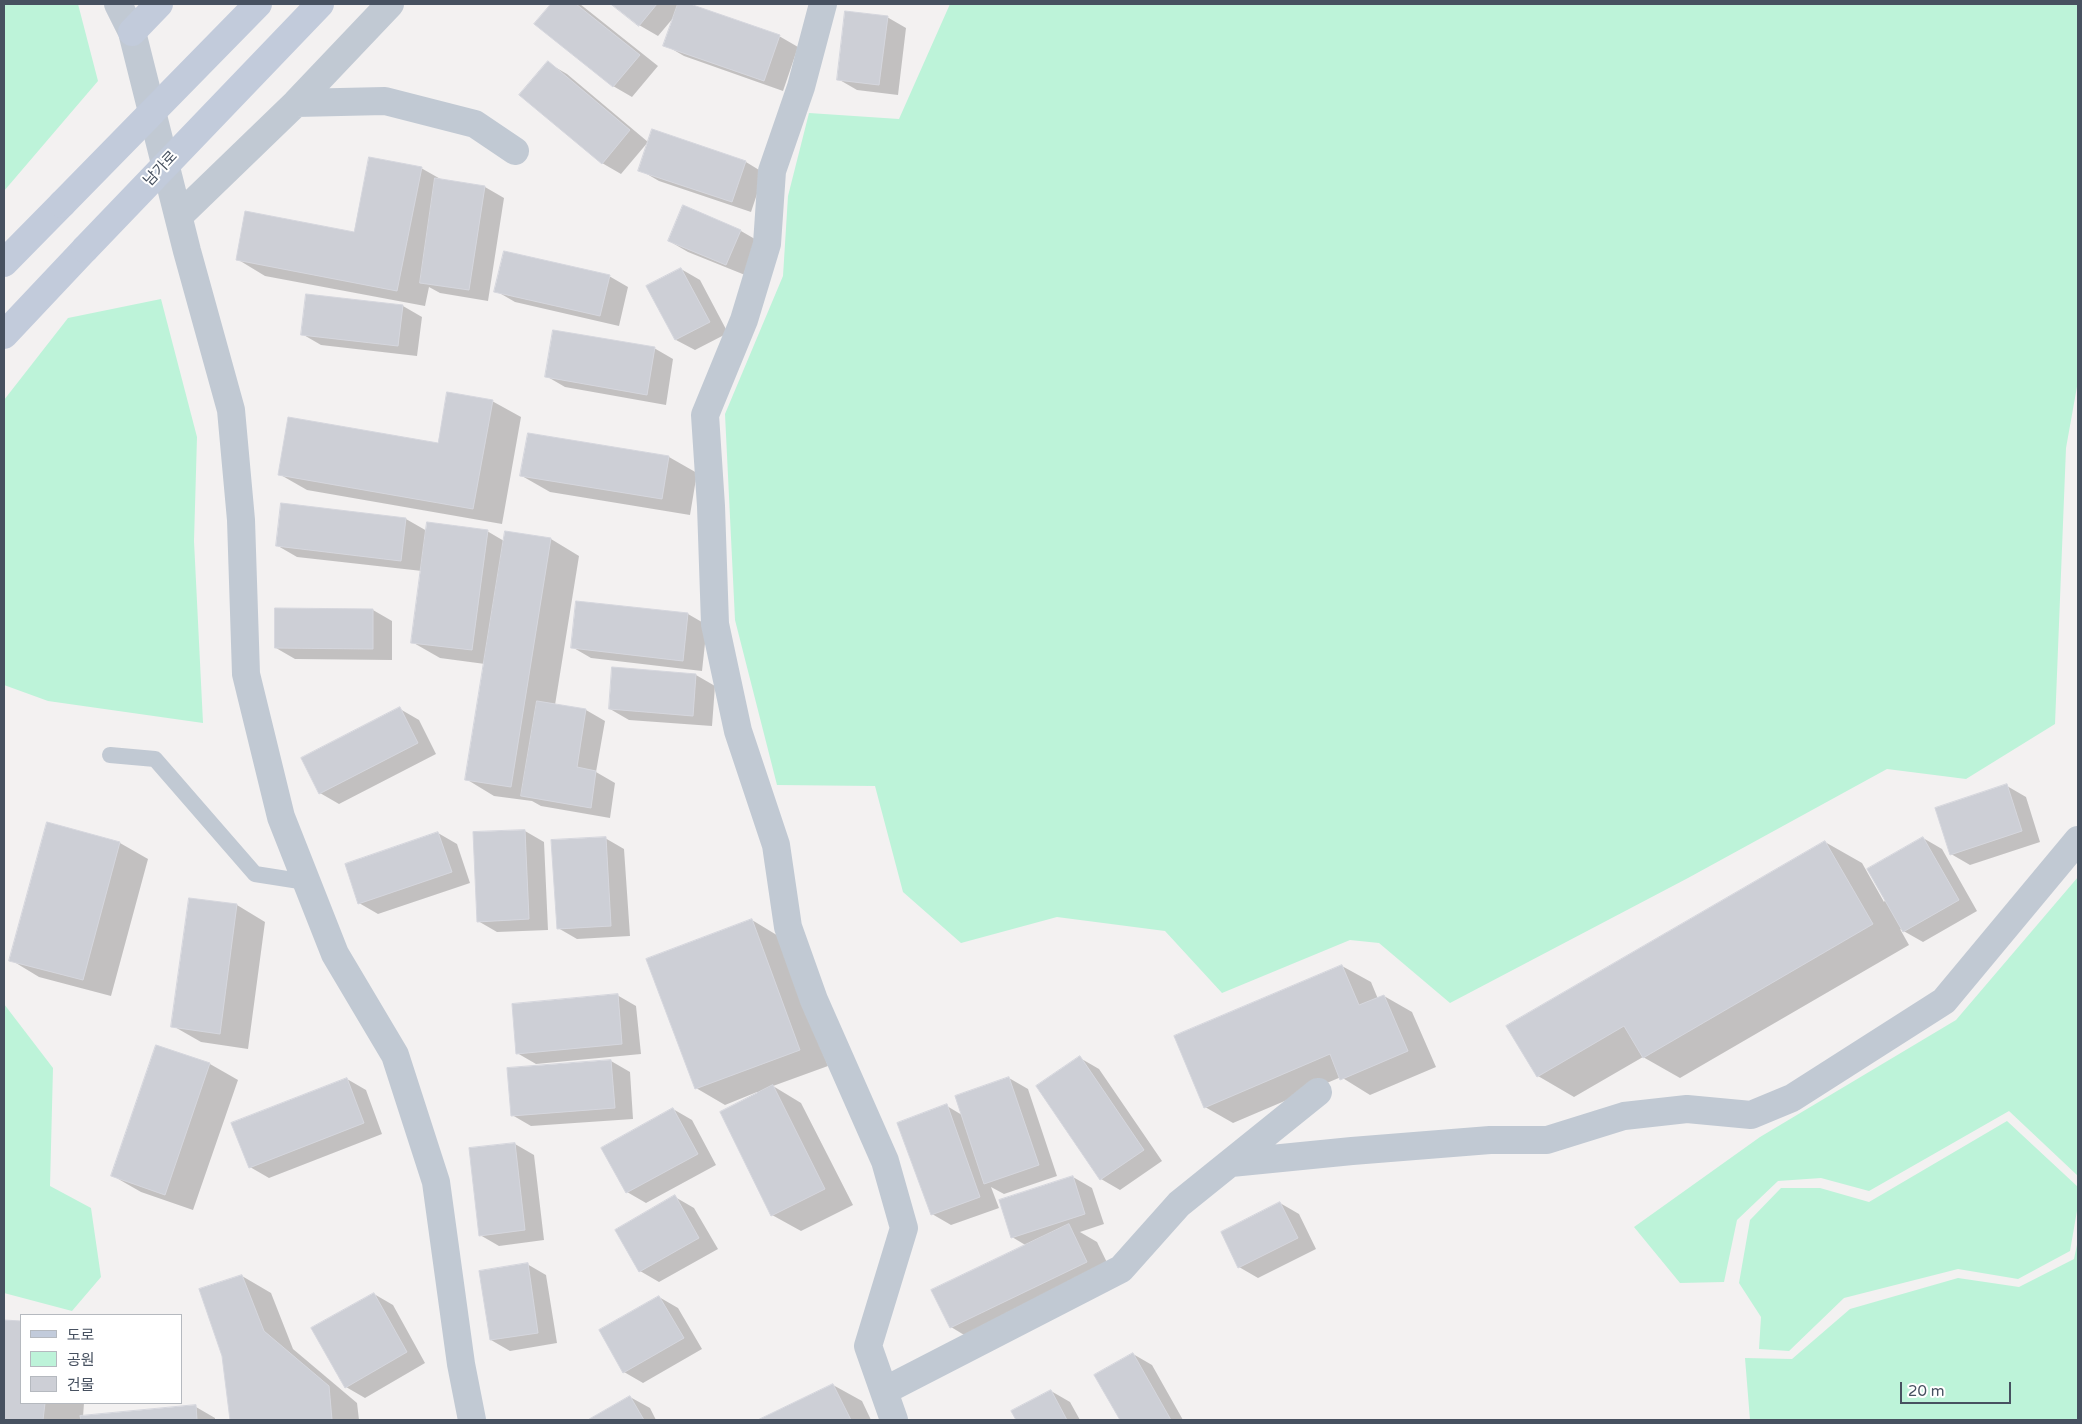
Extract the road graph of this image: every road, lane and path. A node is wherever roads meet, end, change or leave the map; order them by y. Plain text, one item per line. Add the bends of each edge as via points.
1 (118, 4) edge
2 (159, 4) edge
3 (258, 4) edge
4 (320, 4) edge
5 (390, 4) edge
6 (822, 4) edge
7 (132, 32) junction
8 (296, 103) junction
9 (516, 150) dead end
10 (179, 216) junction
11 (4, 263) edge
12 (4, 335) edge
13 (110, 754) dead end
14 (2078, 840) edge
15 (306, 882) junction
16 (1318, 1092) dead end
17 (1231, 1163) junction
18 (884, 1391) junction
19 (472, 1420) edge
20 (894, 1420) edge

1 - 7 street
2 - 7 main road
3 - 11 main road, bridge
4 - 12 main road, 남가로, bridge
5 - 8 street
6 - 18 street via 801,87 772,171 768,244 744,320 706,415 715,624 738,731 776,845 788,927 814,1000 885,1161 904,1228 868,1346
7 - 10 street
8 - 9 street via 385,101 475,124
8 - 10 street
10 - 15 street via 231,410 241,520 246,674 281,817
13 - 15 lane via 155,759 255,874
14 - 17 street via 1944,1001 1792,1098 1751,1115 1686,1109 1624,1116 1547,1140 1490,1140
15 - 19 street via 335,954 395,1055 436,1182 461,1364
16 - 17 street
17 - 18 street via 1179,1204 1121,1269
18 - 20 street

